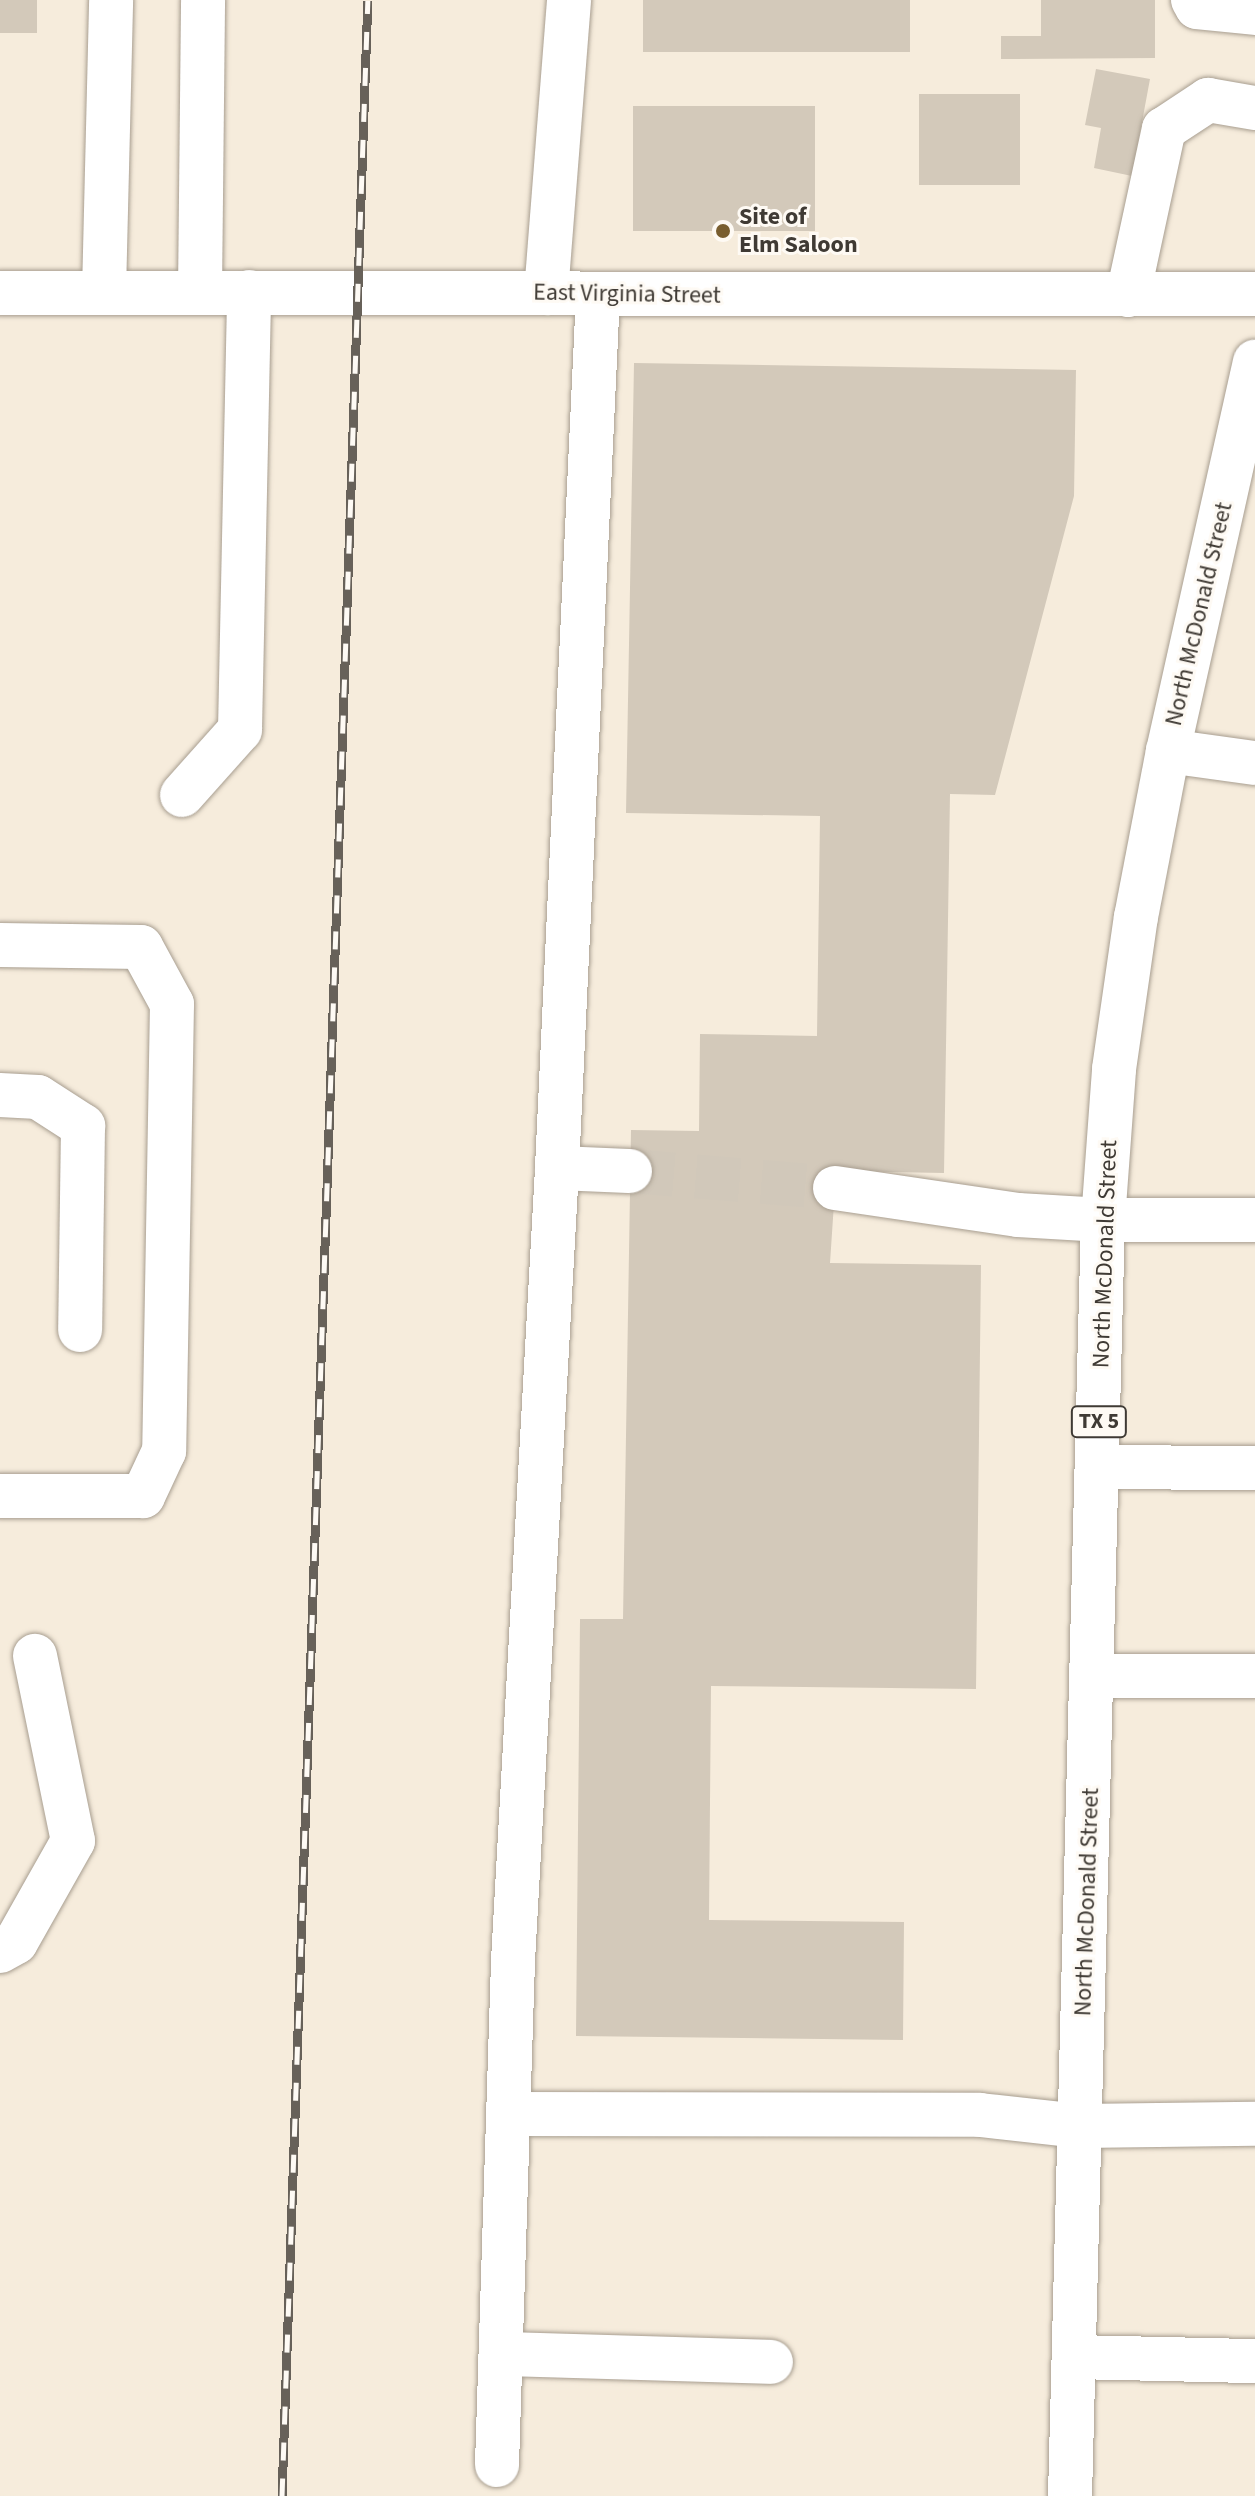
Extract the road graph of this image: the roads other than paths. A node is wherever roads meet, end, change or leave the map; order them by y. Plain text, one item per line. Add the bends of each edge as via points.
1 (111, 0) edge
2 (203, 0) edge
3 (569, 0) edge
4 (1193, 0) edge
5 (1255, 13) edge
6 (1255, 108) edge
7 (104, 292) junction
8 (200, 292) junction
9 (249, 292) junction
10 (0, 293) edge
11 (546, 293) junction
12 (598, 294) junction
13 (1255, 294) edge
14 (1128, 295) junction
15 (1255, 362) edge
16 (1168, 751) junction
17 (1255, 763) edge
18 (182, 795) dead end
19 (0, 945) edge
20 (0, 1095) edge
21 (557, 1168) junction
22 (630, 1171) tunnel mouth
23 (835, 1188) tunnel mouth
24 (1103, 1220) junction
25 (1255, 1220) edge
26 (80, 1330) dead end
27 (1098, 1467) junction
28 (1255, 1468) edge
29 (0, 1496) edge
30 (35, 1656) dead end
31 (1093, 1676) junction
32 (1255, 1676) edge
33 (0, 1951) edge
34 (508, 2114) junction
35 (1255, 2124) edge
36 (1080, 2126) junction
37 (503, 2354) junction
38 (1074, 2357) junction
39 (1255, 2361) edge
40 (771, 2362) dead end
41 (497, 2465) dead end
42 (1070, 2496) edge

1 - 7 main road
2 - 8 main road
3 - 11 main road
4 - 5 main road via 1197,7
6 - 14 main road via 1208,100 1164,129
7 - 8 main road, East Virginia Street
7 - 10 main road, East Virginia Street
8 - 9 main road, East Virginia Street
9 - 11 main road, East Virginia Street
9 - 18 main road via 240,730
11 - 12 main road, East Virginia Street
12 - 14 main road, East Virginia Street
12 - 21 main road
13 - 14 main road, East Virginia Street
15 - 16 main road, North McDonald Street / TX 5
16 - 17 main road
16 - 24 main road, North McDonald Street / TX 5 via 1123,1002
19 - 29 main road via 141,947 172,1004 164,1451 143,1496
20 - 26 main road via 38,1097 83,1126
21 - 22 main road
21 - 34 main road
23 - 24 main road via 1018,1215
24 - 25 main road
24 - 27 main road, North McDonald Street / TX 5
27 - 28 main road
27 - 31 main road, North McDonald Street / TX 5
30 - 33 main road via 73,1841 16,1942
31 - 32 main road
31 - 36 main road, North McDonald Street / TX 5
34 - 36 main road via 980,2115
34 - 37 main road
35 - 36 main road
36 - 38 main road, North McDonald Street / TX 5
37 - 40 main road
37 - 41 main road
38 - 39 main road
38 - 42 main road, North McDonald Street / TX 5

